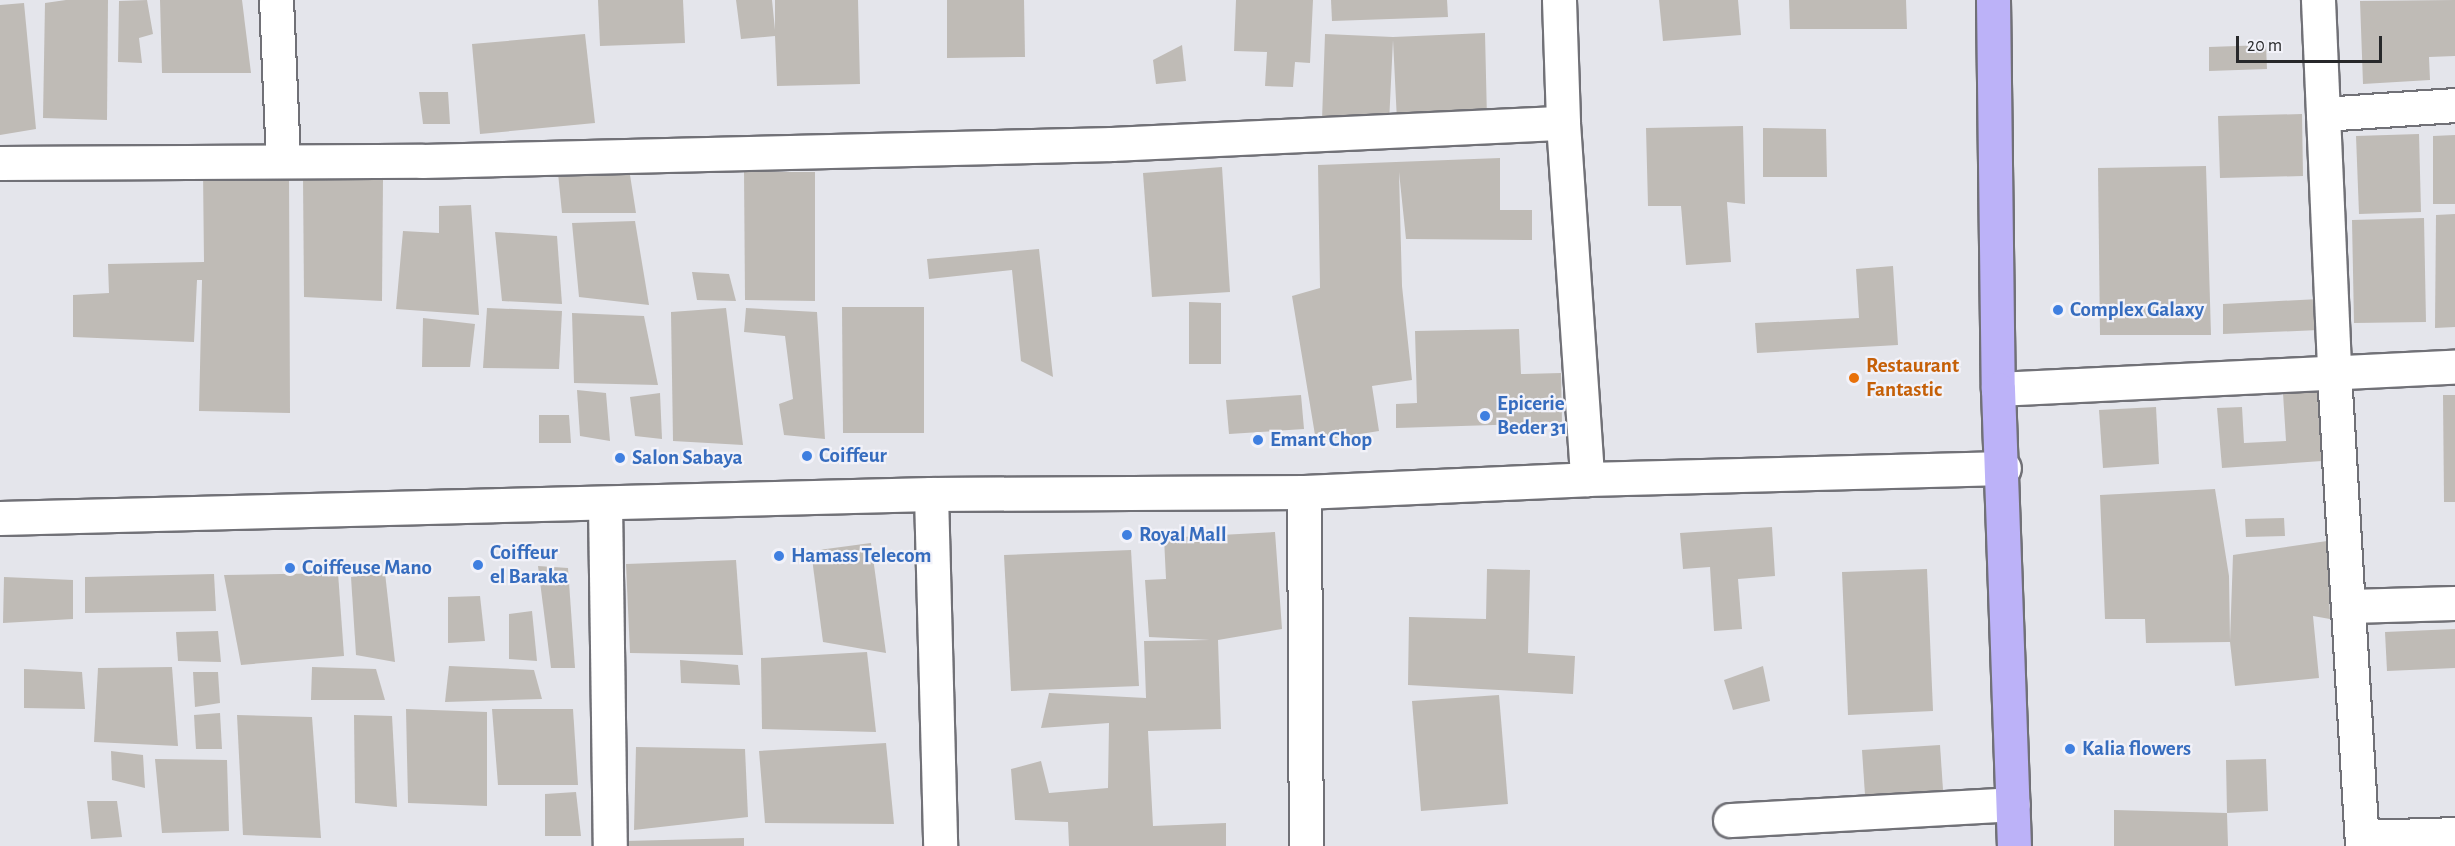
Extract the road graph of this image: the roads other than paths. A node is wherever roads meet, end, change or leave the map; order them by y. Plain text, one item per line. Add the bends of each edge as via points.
1 (276, 0) edge
2 (1560, 0) edge
3 (1993, 0) edge
4 (2318, 0) edge
5 (2455, 105) edge
6 (2323, 114) junction
7 (1563, 123) junction
8 (284, 160) junction
9 (0, 163) edge
10 (2455, 367) edge
11 (2334, 373) junction
12 (1998, 389) junction
13 (2004, 468) junction
14 (1587, 478) junction
15 (1304, 492) junction
16 (931, 494) junction
17 (605, 503) junction
18 (0, 518) edge
19 (2455, 603) edge
20 (2349, 606) junction
21 (2013, 804) junction
22 (1730, 820) dead end
23 (2455, 834) edge
24 (2362, 842) edge
25 (610, 846) edge
26 (940, 846) edge
27 (1306, 846) edge
28 (2014, 846) edge

1 - 8 street
2 - 7 street
3 - 12 main road
4 - 6 street
5 - 6 street
6 - 11 street
7 - 8 street via 1112,144 422,161
7 - 14 street
8 - 9 street
10 - 11 street
11 - 12 street
11 - 20 street
12 - 13 main road
13 - 14 street
13 - 21 main road
14 - 15 street
15 - 16 street
15 - 27 street
16 - 17 street
16 - 26 street
17 - 18 street
17 - 25 street
19 - 20 street
20 - 24 street
21 - 22 street
21 - 28 main road
23 - 24 street

